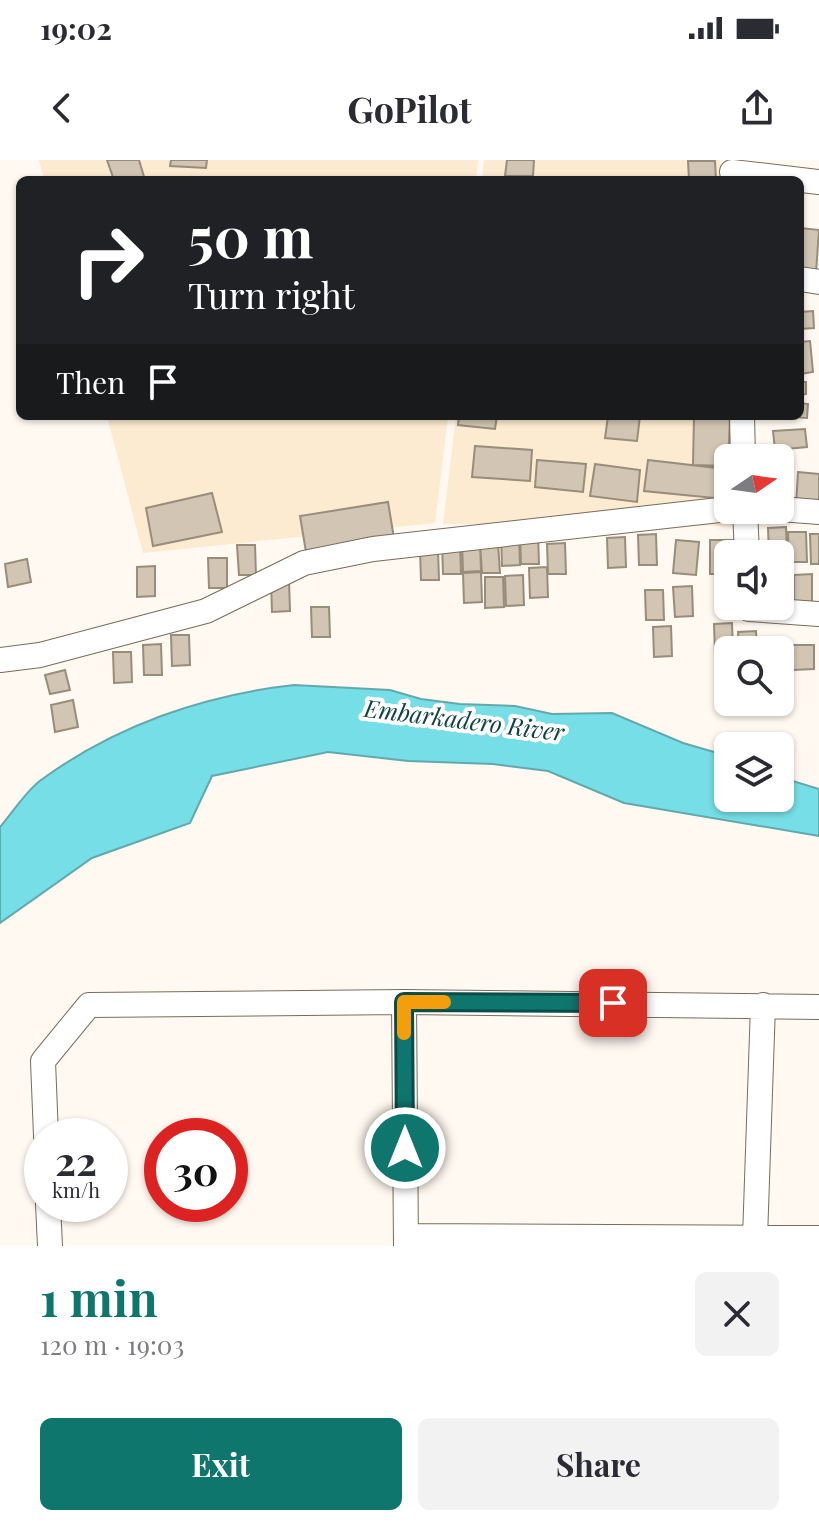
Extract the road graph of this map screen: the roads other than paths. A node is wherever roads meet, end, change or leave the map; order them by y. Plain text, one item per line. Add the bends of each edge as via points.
1 (732, 171) edge
2 (772, 176) edge
3 (742, 420) edge
4 (743, 444) edge
5 (794, 510) edge
6 (714, 511) edge
7 (819, 512) edge
8 (794, 612) edge
9 (819, 614) edge
10 (0, 660) edge
11 (404, 1002) junction
12 (763, 1005) junction
13 (819, 1007) edge
14 (45, 1118) edge
15 (49, 1222) edge
16 (819, 1238) edge
17 (406, 1241) edge
18 (752, 1242) edge
19 (50, 1246) edge

1 - 2 street
3 - 4 street
5 - 7 street
6 - 10 street via 304,563 206,611 40,655
8 - 9 street
11 - 12 street
11 - 14 street via 89,1005 43,1061
11 - 17 street
12 - 13 street
12 - 18 street
15 - 19 street
16 - 18 street
17 - 18 street

